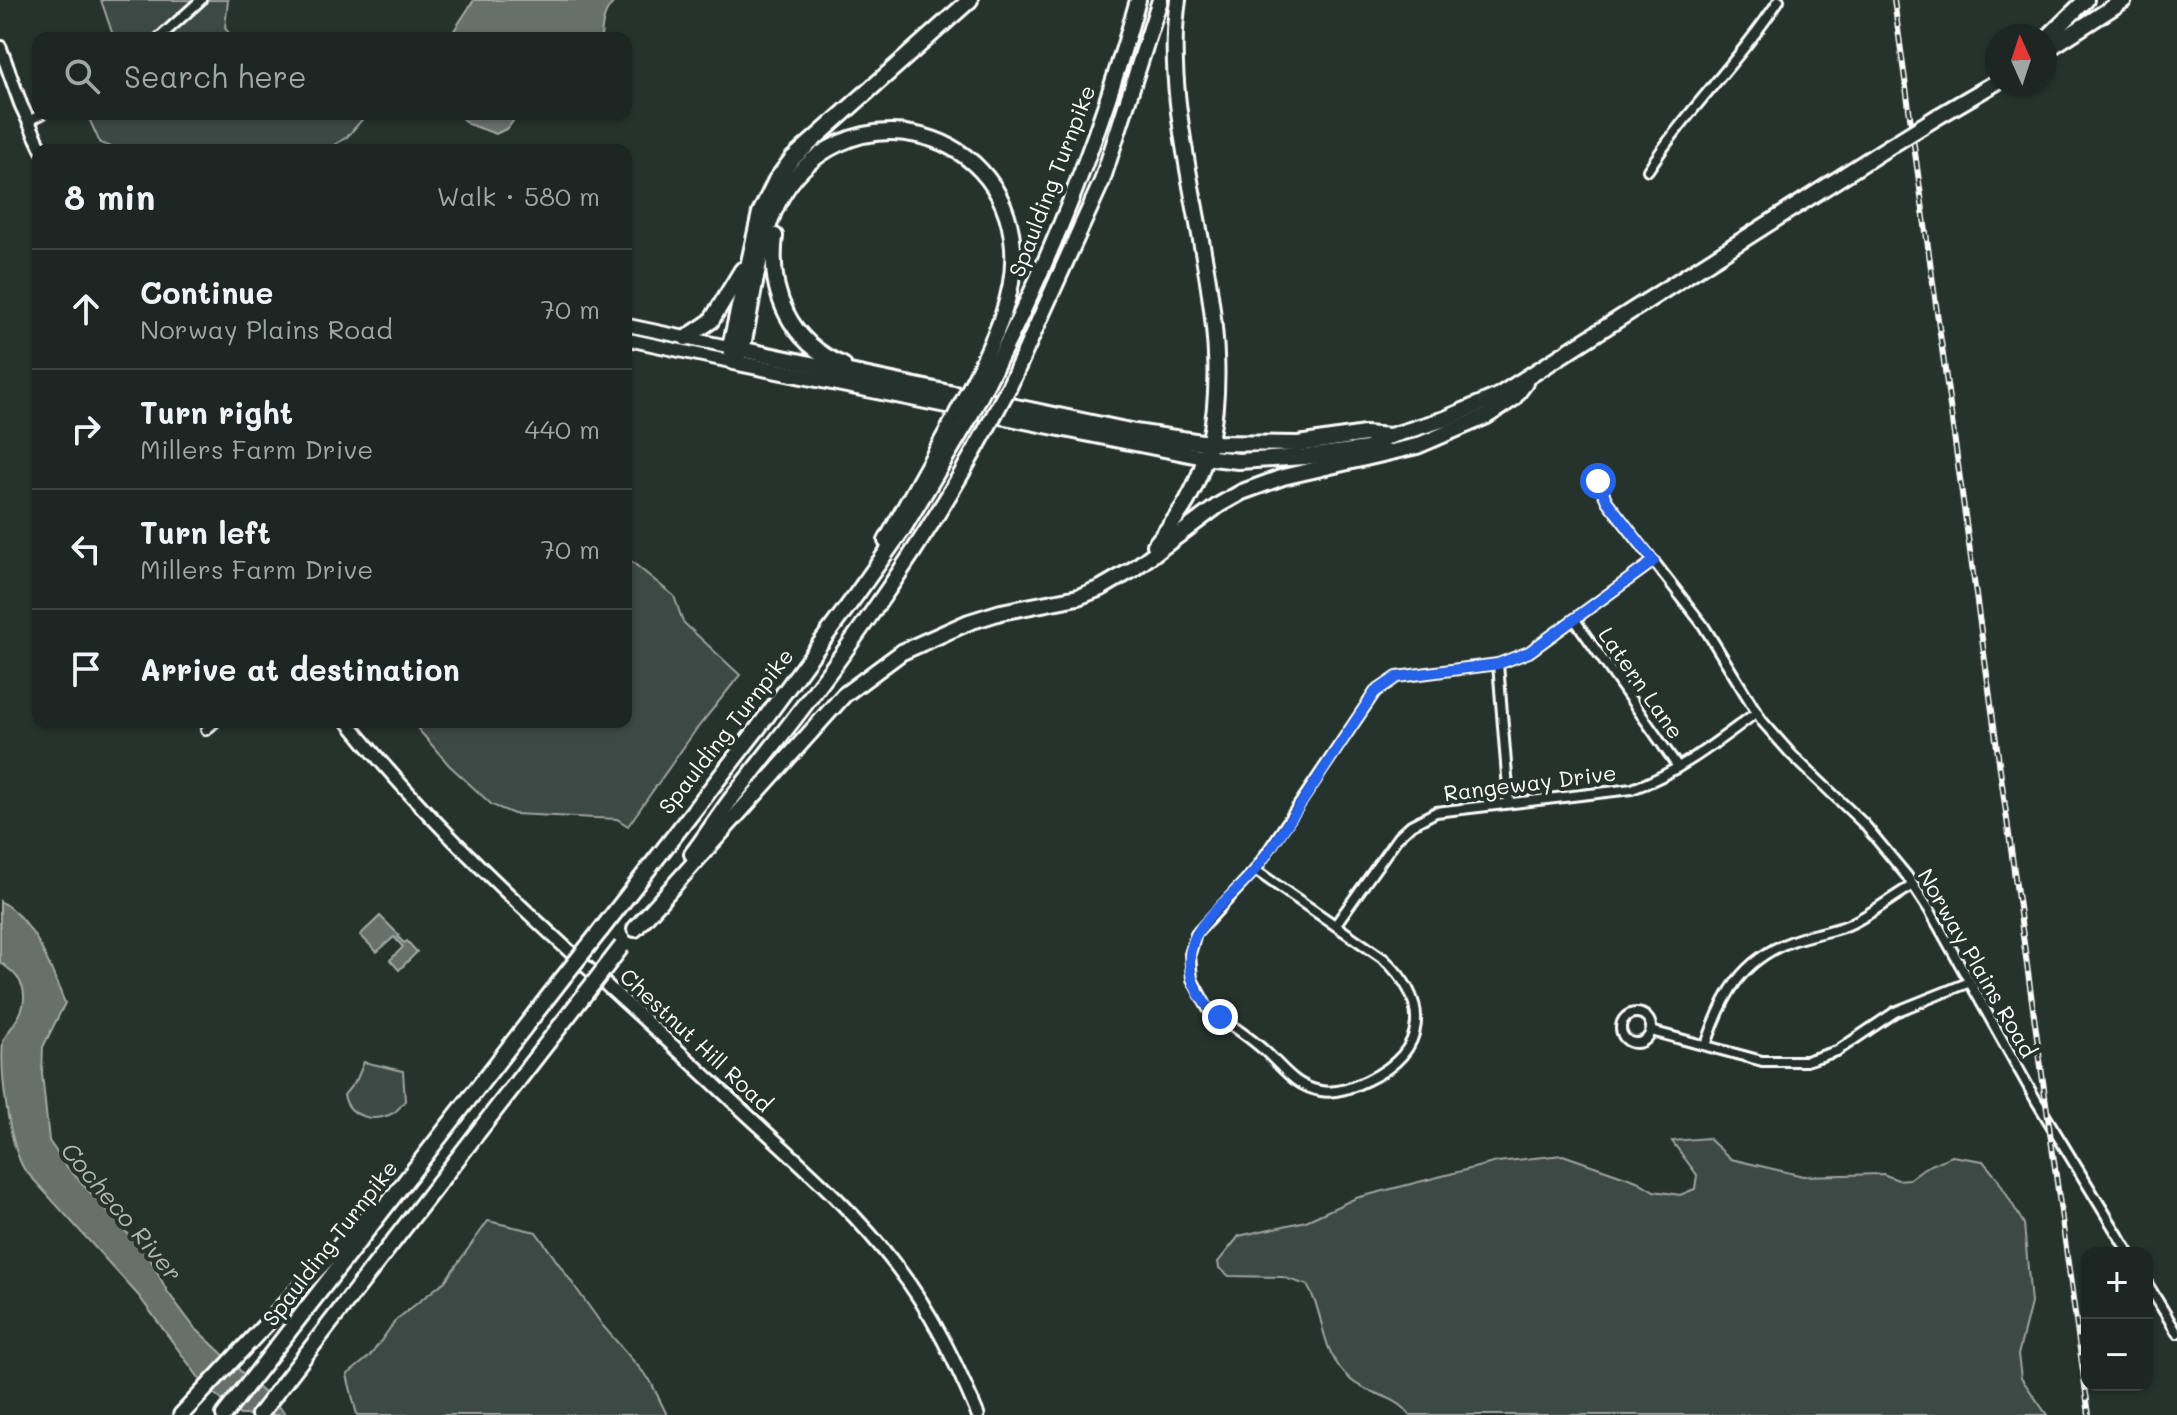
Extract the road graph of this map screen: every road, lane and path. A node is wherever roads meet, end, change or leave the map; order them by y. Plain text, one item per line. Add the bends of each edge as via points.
1 (201, 0) edge
2 (970, 0) edge
3 (1138, 0) edge
4 (1160, 0) edge
5 (1178, 0) edge
6 (1779, 0) edge
7 (2086, 0) edge
8 (2124, 0) edge
9 (2057, 28) edge
10 (166, 32) edge
11 (2057, 43) edge
12 (0, 47) edge
13 (1985, 89) edge
14 (32, 119) edge
15 (28, 121) junction
16 (39, 144) edge
17 (1648, 170) dead end
18 (791, 184) junction
19 (754, 240) junction
20 (632, 326) edge
21 (686, 338) junction
22 (632, 340) edge
23 (735, 353) junction
24 (1530, 376) junction
25 (893, 381) junction
26 (980, 382) junction
27 (1206, 450) junction
28 (1598, 481) dead end
29 (1654, 561) junction
30 (1140, 564) junction
31 (1575, 620) junction
32 (1498, 664) junction
33 (1757, 712) junction
34 (208, 728) edge
35 (353, 728) edge
36 (206, 730) dead end
37 (1678, 767) junction
38 (1509, 801) junction
39 (1255, 870) junction
40 (1912, 886) junction
41 (1336, 924) junction
42 (635, 929) junction
43 (1970, 982) junction
44 (1651, 1031) dead end
45 (1706, 1045) junction
46 (441, 1137) junction
47 (2125, 1247) edge
48 (2153, 1293) edge
49 (2177, 1333) edge
50 (181, 1415) edge
51 (224, 1415) edge
52 (259, 1415) edge
53 (978, 1415) edge

1 - 10 street
2 - 19 highway via 792,159 765,200
3 - 26 highway, Spaulding Turnpike via 1097,133 1060,228 1031,297
4 - 42 highway, Spaulding Turnpike, bridge via 1102,181 987,428 926,531 818,689
5 - 27 highway via 1176,97 1216,350 1214,421
6 - 17 street
7 - 9 highway
8 - 11 highway
12 - 15 street
13 - 24 highway, bridge
14 - 15 street
15 - 16 street
18 - 23 highway via 768,229
18 - 25 highway via 779,216 772,265 787,318 803,340 828,358
18 - 26 highway via 831,147 883,131 940,141 982,172 1009,224 1013,259 1008,294
19 - 21 highway via 720,310
19 - 23 highway
20 - 21 street
21 - 23 street
22 - 23 street
23 - 25 highway
23 - 27 highway
24 - 27 highway via 1445,419 1390,436
24 - 30 highway via 1513,399 1431,441 1242,492
25 - 27 highway
26 - 46 highway, Spaulding Turnpike, bridge via 903,529 758,728
27 - 30 highway via 1188,500
28 - 29 street, Norway Plains Road via 1607,501
29 - 31 street
29 - 33 street, Norway Plains Road via 1703,625
30 - 42 highway via 1078,597 959,626 883,664 844,695
31 - 32 street via 1529,652
31 - 37 street, Latern Lane
32 - 38 street
32 - 39 street via 1397,677 1375,692
33 - 37 street, Rangeway Drive
33 - 40 street, Norway Plains Road via 1792,755 1879,841
34 - 36 street
35 - 53 street, Chestnut Hill Road via 415,801 872,1237 926,1308
37 - 38 street, Rangeway Drive via 1632,789
38 - 41 street, Rangeway Drive via 1436,812 1411,825
39 - 41 street
39 - 41 street via 1196,934 1190,954 1192,979 1208,1009 1267,1053 1288,1077 1321,1092 1341,1091 1376,1076 1405,1052 1416,1030 1417,1008 1400,973
40 - 43 street, Norway Plains Road
40 - 45 street via 1850,924 1785,944 1756,961 1726,994
42 - 52 highway, Spaulding Turnpike, bridge
43 - 45 street via 1895,1012 1847,1045 1815,1059 1762,1061
43 - 47 street, Norway Plains Road
44 - 45 street
46 - 50 highway
46 - 51 highway, Spaulding Turnpike
48 - 49 street

